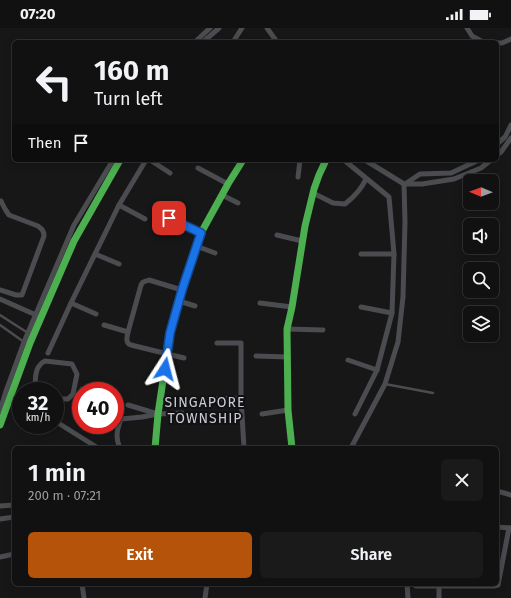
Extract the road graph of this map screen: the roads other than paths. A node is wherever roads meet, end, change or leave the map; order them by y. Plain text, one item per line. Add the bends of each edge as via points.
1 (210, 28) edge
2 (218, 28) edge
3 (242, 28) edge
4 (267, 28) edge
5 (466, 28) edge
6 (511, 39) edge
7 (197, 40) edge
8 (205, 40) edge
9 (233, 40) edge
10 (276, 40) edge
11 (479, 40) edge
12 (500, 43) edge
13 (511, 45) edge
14 (511, 125) edge
15 (511, 138) edge
16 (499, 142) edge
17 (499, 154) edge
18 (112, 162) edge
19 (119, 162) edge
20 (145, 162) edge
21 (153, 162) edge
22 (242, 162) edge
23 (300, 162) edge
24 (325, 162) edge
25 (346, 162) edge
26 (368, 162) edge
27 (475, 162) edge
28 (488, 162) edge
29 (198, 168) dead end
30 (170, 173) dead end
31 (298, 177) dead end
32 (366, 179) junction
33 (228, 184) junction
34 (404, 184) junction
35 (313, 193) junction
36 (222, 195) junction
37 (0, 200) edge
38 (238, 203) dead end
39 (119, 205) junction
40 (169, 218) dead end
41 (145, 219) dead end
42 (201, 233) junction
43 (277, 234) dead end
44 (302, 241) junction
45 (196, 246) junction
46 (215, 253) dead end
47 (95, 254) junction
48 (361, 254) dead end
49 (394, 254) junction
50 (119, 264) dead end
51 (0, 290) edge
52 (182, 290) junction
53 (0, 299) edge
54 (179, 302) junction
55 (71, 303) junction
56 (260, 303) dead end
57 (195, 306) dead end
58 (292, 307) junction
59 (361, 307) dead end
60 (392, 312) junction
61 (96, 314) dead end
62 (0, 315) edge
63 (36, 315) junction
64 (0, 325) edge
65 (104, 325) dead end
66 (287, 329) junction
67 (323, 330) dead end
68 (128, 332) junction
69 (28, 333) junction
70 (24, 342) junction
71 (216, 343) dead end
72 (167, 353) junction
73 (48, 354) dead end
74 (256, 356) dead end
75 (288, 357) junction
76 (184, 358) dead end
77 (348, 360) dead end
78 (377, 370) junction
79 (35, 382) edge
80 (386, 384) junction
81 (8, 393) junction
82 (433, 393) dead end
83 (12, 395) edge
84 (241, 398) junction
85 (64, 399) edge
86 (217, 399) dead end
87 (128, 406) dead end
88 (288, 410) junction
89 (0, 411) edge
90 (182, 413) dead end
91 (158, 414) junction
92 (262, 414) dead end
93 (355, 414) dead end
94 (0, 425) edge
95 (64, 427) edge
96 (82, 434) edge
97 (81, 437) junction
98 (95, 446) edge
99 (119, 446) edge
100 (155, 446) edge
101 (244, 446) edge
102 (292, 446) edge
103 (352, 446) edge
104 (499, 492) edge
105 (511, 495) edge
106 (12, 505) edge
107 (0, 506) edge
108 (12, 517) edge
109 (0, 519) edge
110 (499, 527) edge
111 (510, 528) edge
112 (12, 554) edge
113 (0, 557) edge
114 (499, 580) edge
115 (82, 586) edge
116 (207, 586) edge
117 (407, 586) edge
118 (416, 586) dead end
119 (439, 586) junction
120 (494, 586) edge
121 (84, 598) edge
122 (205, 598) edge
123 (408, 598) edge
124 (438, 598) edge

1 - 7 street
2 - 8 street
3 - 9 street
4 - 10 street
5 - 11 street
6 - 12 street
12 - 13 street
14 - 16 street
15 - 17 street
18 - 63 street via 74,225
19 - 81 street via 74,241
20 - 39 street
21 - 30 street
22 - 33 street
23 - 31 street
24 - 35 street
25 - 32 street
26 - 34 street
27 - 34 street via 451,173 420,174
28 - 34 street via 481,168 454,179
29 - 33 street
32 - 35 street via 354,197 344,204 333,203
32 - 49 street via 389,197
33 - 36 street
34 - 80 street via 403,298 398,342
35 - 44 street
36 - 38 street
36 - 42 street
37 - 51 street via 9,215 38,226 44,233 22,295
39 - 41 street
39 - 47 street
40 - 42 street
42 - 45 street
43 - 44 street
44 - 58 street
45 - 46 street
45 - 52 street
47 - 50 street
47 - 55 street
48 - 49 street
49 - 60 street
52 - 54 street
52 - 68 street via 149,280 143,282
53 - 63 street
54 - 57 street
54 - 72 street
55 - 61 street
55 - 73 street
56 - 58 street
58 - 66 street
59 - 60 street
60 - 78 street
62 - 69 lane
63 - 69 street
64 - 70 lane
65 - 68 street
66 - 67 street
66 - 75 street
68 - 72 street via 128,344
69 - 70 street
70 - 81 street
71 - 84 street via 241,343
72 - 76 street
72 - 91 street
74 - 75 street
75 - 88 street
77 - 78 street
78 - 93 street
79 - 85 street via 39,365 45,360 72,364 77,374 73,394
80 - 82 lane
80 - 103 street
81 - 83 street
81 - 89 street
81 - 94 street
84 - 86 street
84 - 101 street
87 - 91 street
88 - 92 street
88 - 102 street
90 - 91 street
91 - 99 street via 121,419 117,430
91 - 100 street
95 - 97 street
96 - 97 street
97 - 98 street
104 - 105 street
106 - 107 street
108 - 109 street
110 - 111 street
111 - 114 street
112 - 113 street
115 - 121 street
116 - 122 street
117 - 123 street
118 - 119 street
119 - 120 street
119 - 124 street

